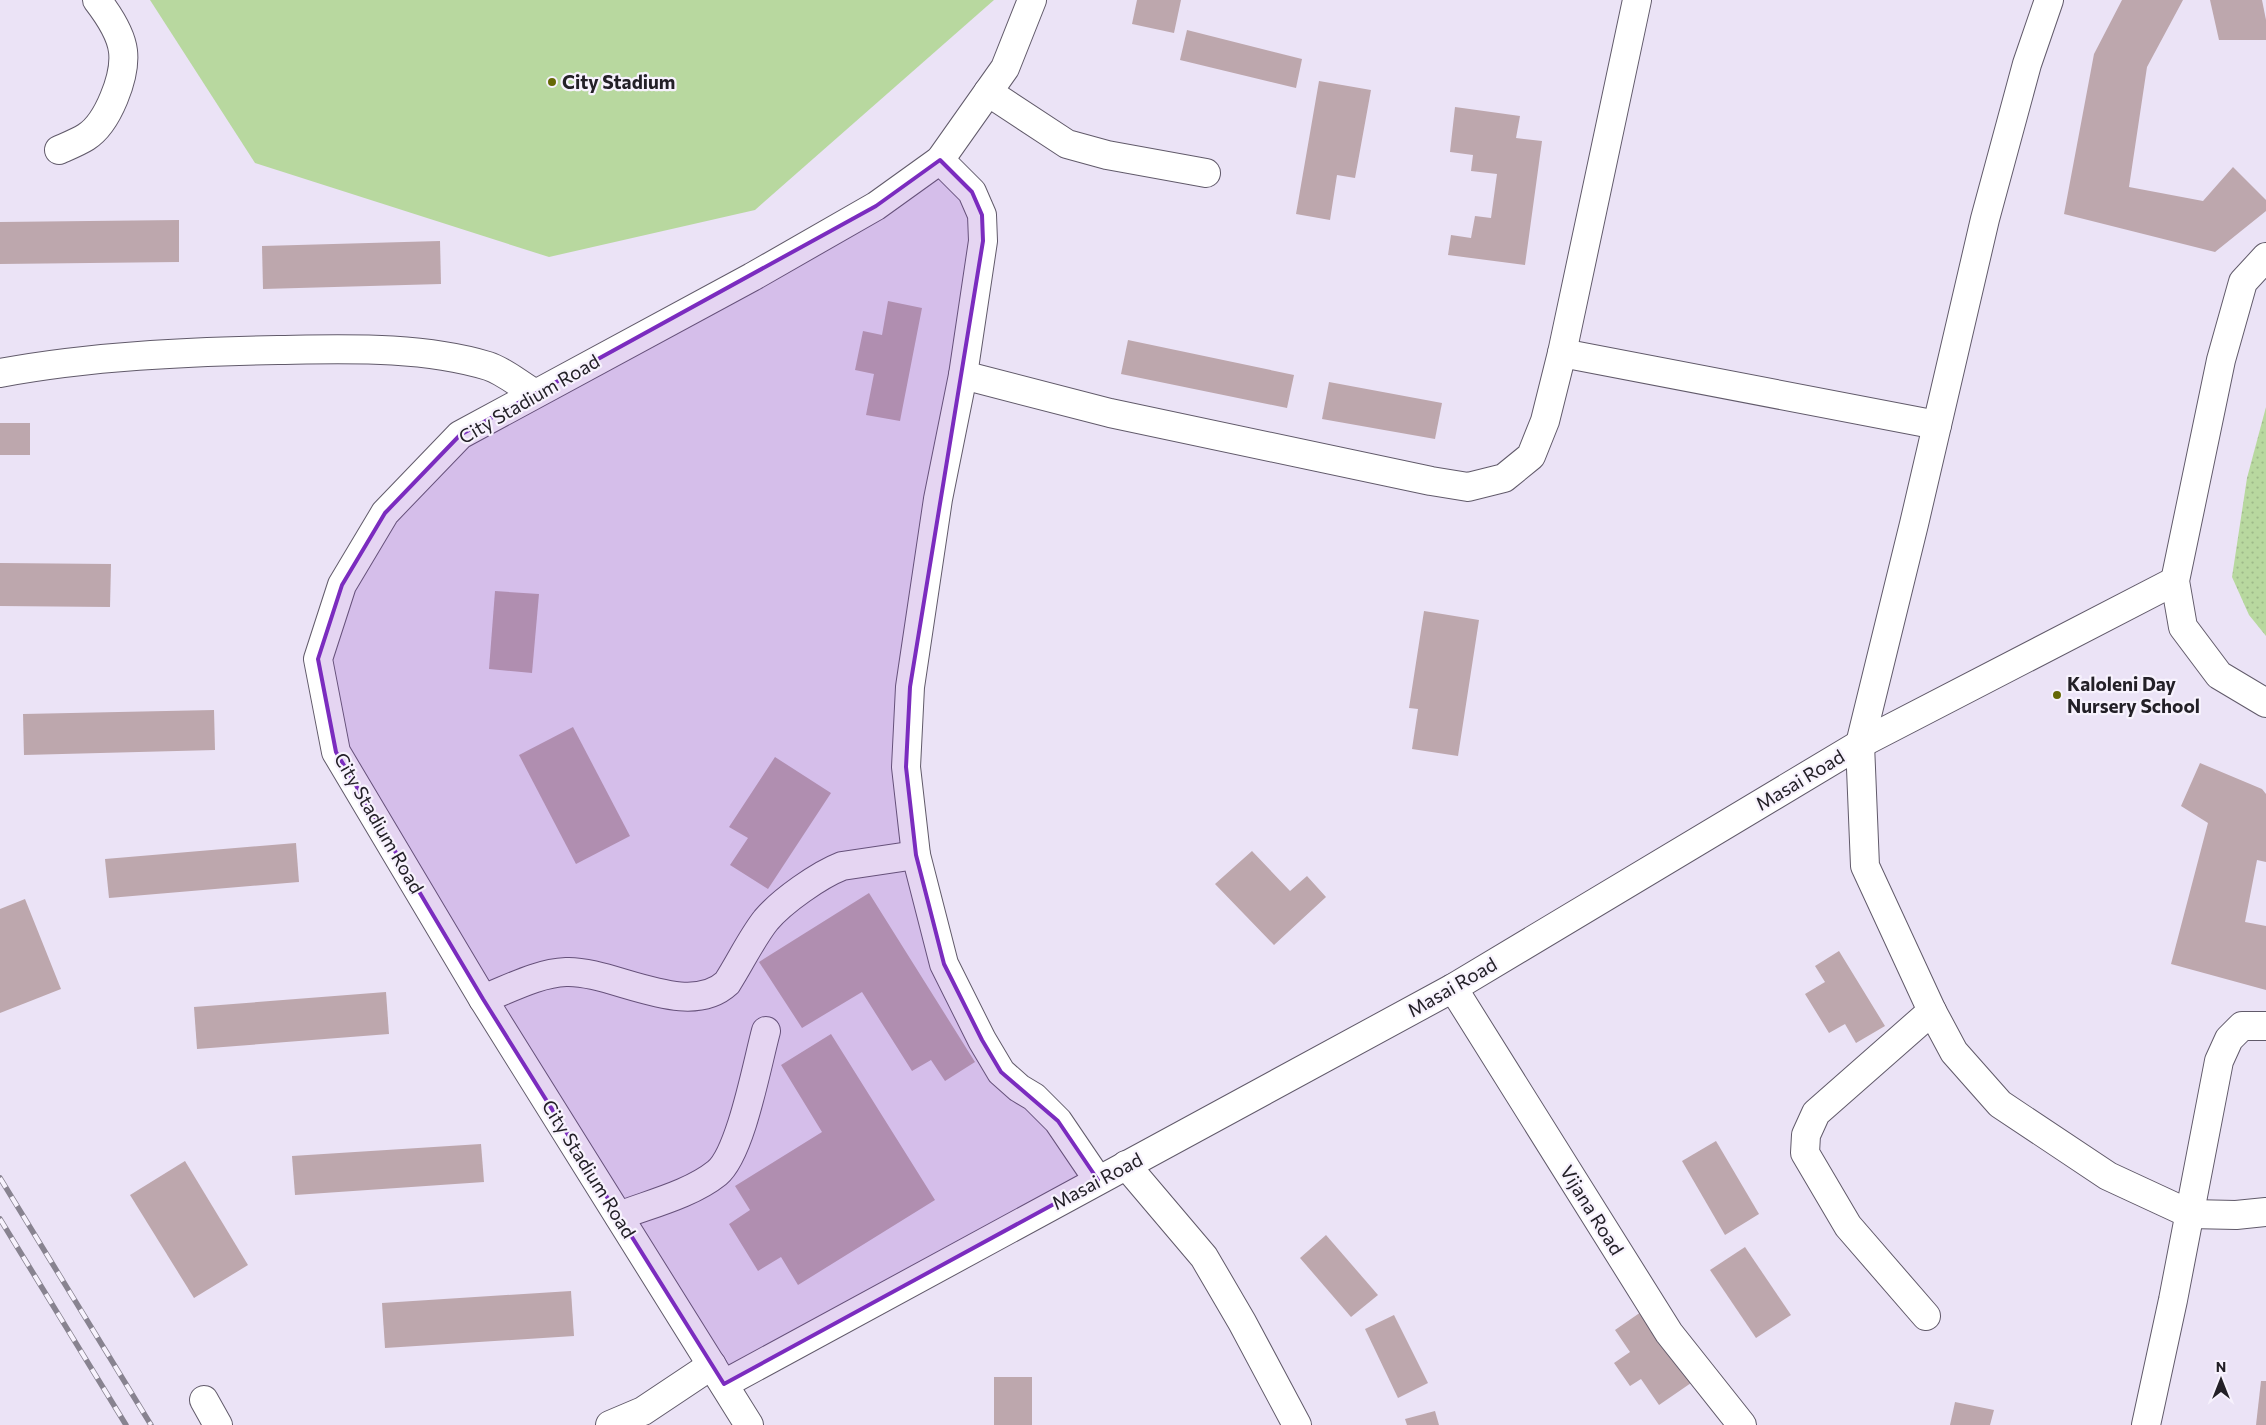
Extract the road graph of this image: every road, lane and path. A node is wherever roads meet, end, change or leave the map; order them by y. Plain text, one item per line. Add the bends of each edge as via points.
1 (97, 0) edge
2 (1032, 0) edge
3 (1637, 0) edge
4 (2049, 0) edge
5 (988, 92) junction
6 (59, 150) dead end
7 (940, 160) junction
8 (1206, 173) dead end
9 (2266, 257) edge
10 (1562, 353) junction
11 (0, 373) edge
12 (963, 375) junction
13 (534, 394) junction
14 (1937, 426) junction
15 (2175, 582) junction
16 (2266, 702) edge
17 (1860, 744) junction
18 (916, 855) junction
19 (1453, 988) junction
20 (483, 999) junction
21 (1932, 1011) junction
22 (2266, 1026) edge
23 (766, 1031) dead end
24 (1126, 1165) junction
25 (1098, 1180) junction
26 (2266, 1212) edge
27 (2190, 1214) junction
28 (620, 1216) junction
29 (1926, 1316) dead end
30 (718, 1374) junction
31 (204, 1400) dead end
32 (218, 1425) edge
33 (610, 1425) edge
34 (748, 1425) edge
35 (1297, 1425) edge
36 (1742, 1425) edge
37 (2146, 1425) edge

1 - 6 street via 111,18 123,51 118,91 105,116 88,136
2 - 5 street, City Stadium Road via 1005,68
3 - 10 street
4 - 14 street via 2026,64 1987,210
5 - 7 street, City Stadium Road
5 - 8 street via 1067,144 1107,155
7 - 12 street via 972,192 982,215 983,241
7 - 13 street, City Stadium Road via 876,206
9 - 15 street via 2242,282 2221,360
10 - 12 street via 1545,421 1532,456 1504,478 1468,487 1110,413
10 - 14 street
11 - 13 street via 199,352 336,349 429,353 491,367
12 - 18 street via 938,499 910,687 906,768
13 - 20 street, City Stadium Road via 460,435 385,513 342,585 318,659 336,752
14 - 17 street
15 - 16 street via 2183,627 2218,676
15 - 17 street, Masai Road
17 - 19 street, Masai Road
17 - 21 street via 1865,866
18 - 20 street via 831,870 766,920 718,992 681,996 651,992 590,974 568,972 550,973
18 - 25 street via 944,964 982,1040 1001,1072 1034,1097 1058,1121
19 - 24 street, Masai Road
19 - 36 street, Vijana Road via 1669,1333
20 - 28 street, City Stadium Road
21 - 27 street via 1954,1052 2000,1104 2108,1176
21 - 29 street via 1816,1113 1806,1135 1805,1153 1848,1226
22 - 27 street via 2242,1026 2230,1039 2219,1061
23 - 28 street via 738,1136 725,1165 696,1186
24 - 25 street, Masai Road
24 - 35 street via 1204,1257
25 - 30 street, Masai Road
26 - 27 street
27 - 37 street
28 - 30 street, City Stadium Road
30 - 33 street, Masai Road
30 - 34 street, City Stadium Road
31 - 32 street

